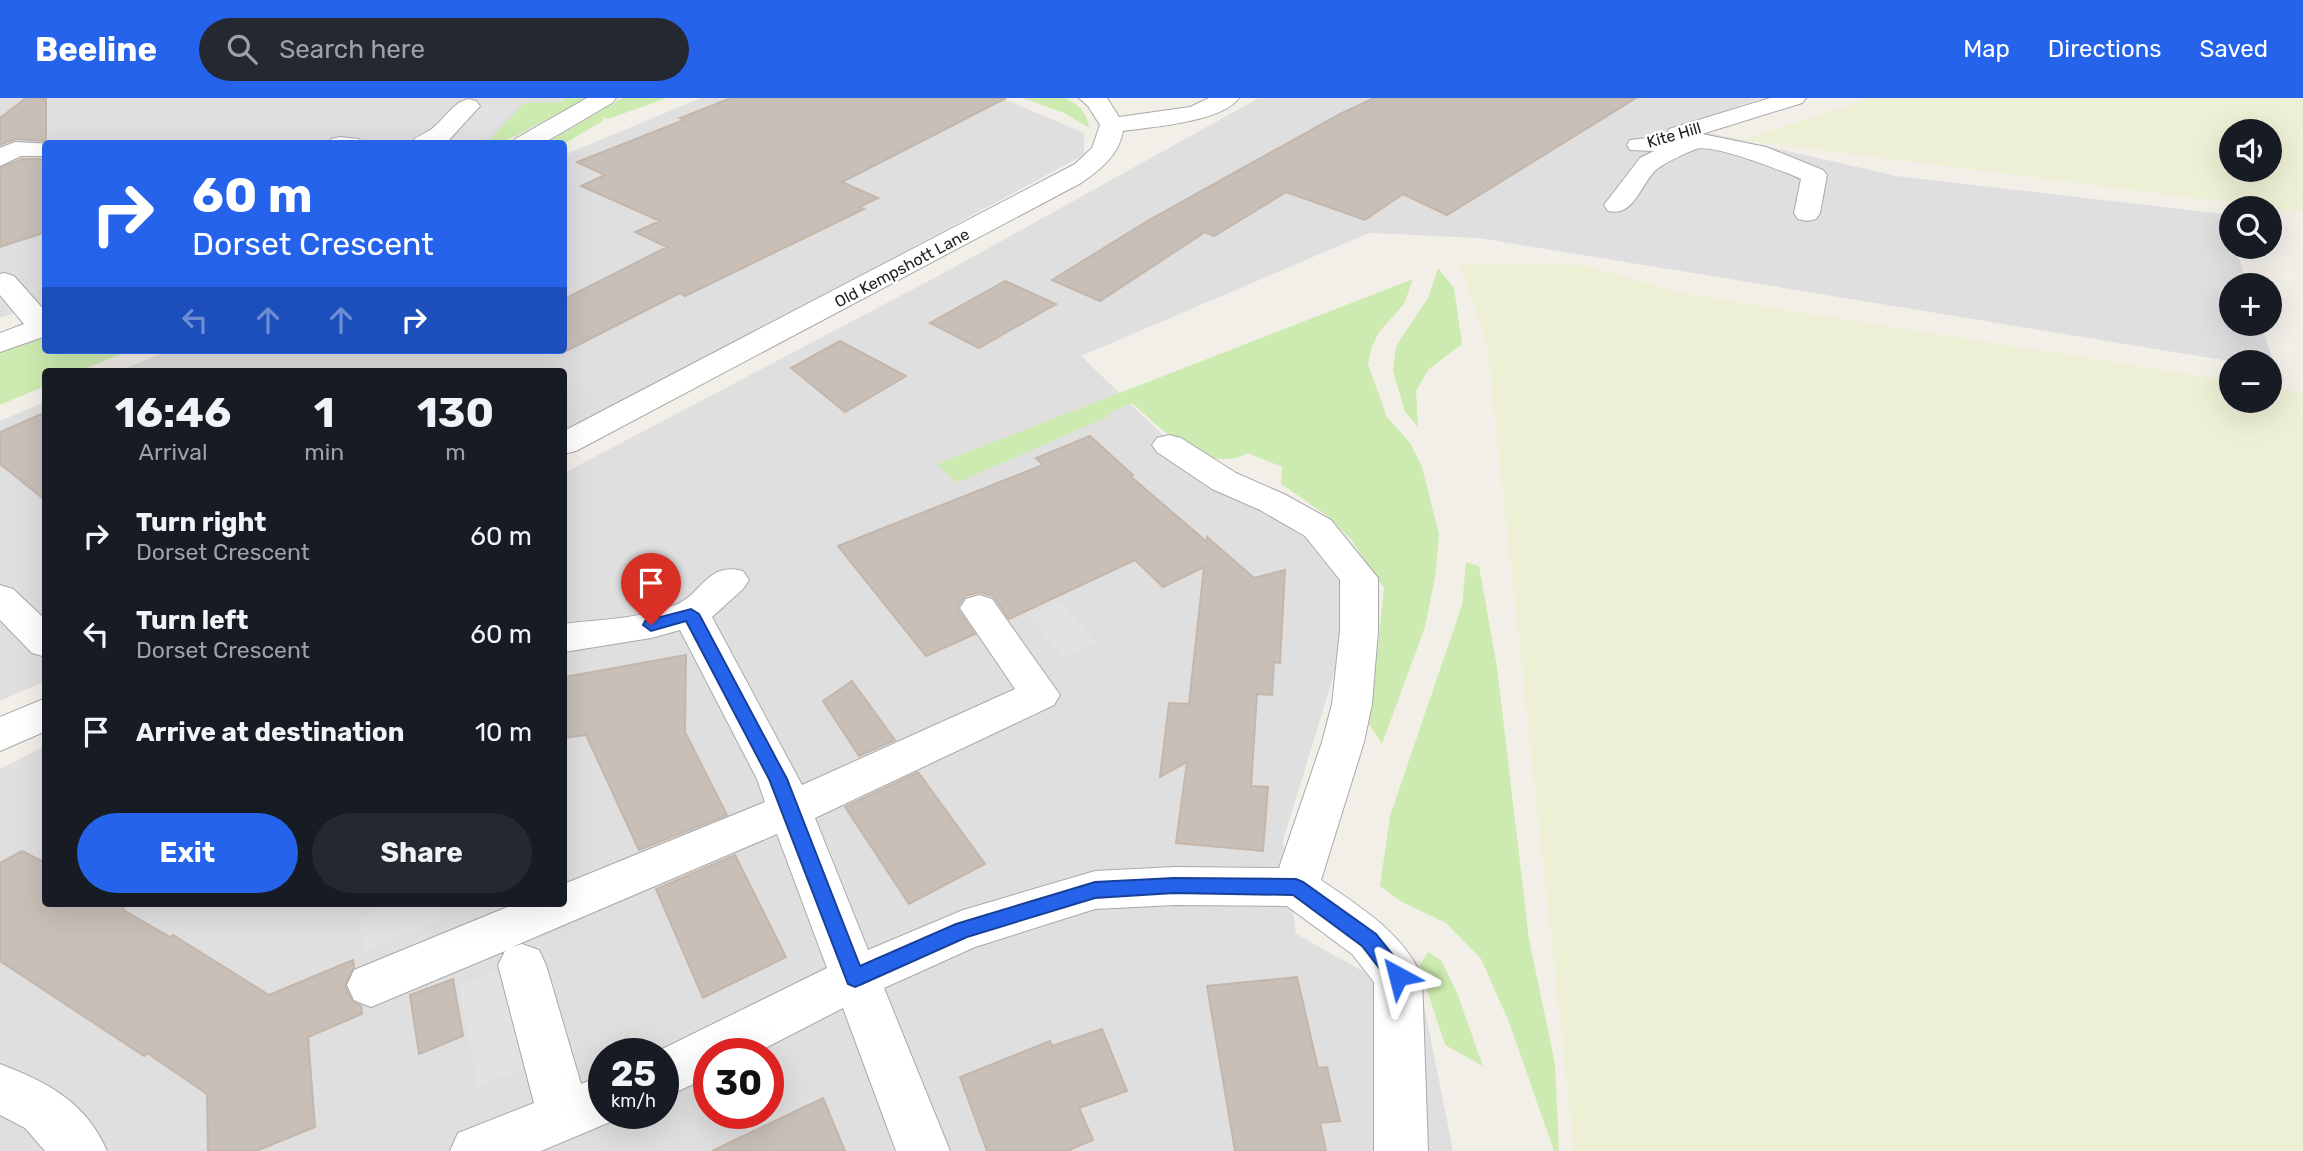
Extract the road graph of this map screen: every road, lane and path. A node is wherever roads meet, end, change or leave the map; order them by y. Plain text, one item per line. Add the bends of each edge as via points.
1 (604, 98) edge
2 (1091, 98) edge
3 (1227, 98) edge
4 (1794, 98) edge
5 (467, 106) dead end
6 (1112, 125) junction
7 (430, 140) edge
8 (531, 140) edge
9 (1698, 141) junction
10 (42, 150) edge
11 (8, 154) edge
12 (1617, 205) dead end
13 (1807, 214) dead end
14 (0, 284) edge
15 (42, 324) edge
16 (42, 327) edge
17 (0, 343) edge
18 (567, 442) edge
19 (1169, 444) dead end
20 (730, 580) dead end
21 (0, 598) edge
22 (979, 608) dead end
23 (691, 614) junction
24 (567, 638) edge
25 (42, 639) edge
26 (42, 715) edge
27 (0, 736) edge
28 (790, 810) junction
29 (1296, 887) junction
30 (567, 903) edge
31 (558, 907) edge
32 (522, 965) dead end
33 (855, 978) junction
34 (371, 985) dead end
35 (679, 1066) edge
36 (0, 1088) edge
37 (584, 1108) edge
38 (80, 1151) edge
39 (477, 1151) edge
40 (923, 1151) edge
41 (1401, 1151) edge

1 - 8 street
2 - 6 street
3 - 6 street via 1196,113
4 - 9 street, Kite Hill via 1639,145
5 - 7 street
6 - 18 street, Old Kempshott Lane via 1111,141 1092,165
9 - 12 street via 1649,163
9 - 13 street, Kite Hill via 1757,152 1814,175
10 - 11 street
14 - 15 street via 4,282
16 - 17 street
19 - 29 street via 1224,481 1318,528 1359,578 1352,704
20 - 23 street
21 - 25 street
22 - 28 street via 1040,695
23 - 24 street
23 - 28 street
26 - 27 street
28 - 30 street
28 - 33 street
29 - 33 street via 1095,890 962,930
29 - 41 street via 1369,940 1398,976
31 - 34 street
32 - 37 street
33 - 35 street
33 - 40 street
36 - 38 street via 44,1110
37 - 39 street

